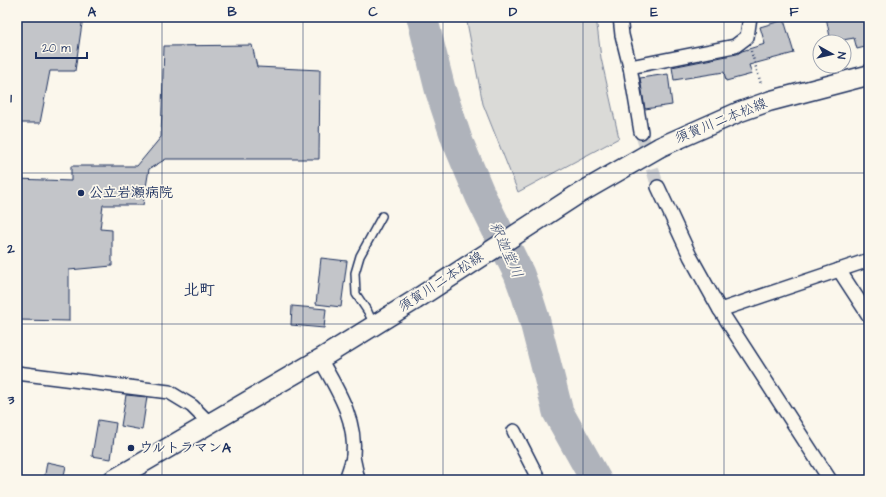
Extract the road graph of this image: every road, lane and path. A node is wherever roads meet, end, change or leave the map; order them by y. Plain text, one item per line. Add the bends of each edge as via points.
1 (620, 17) edge
2 (750, 17) edge
3 (747, 37) junction
4 (630, 67) junction
5 (869, 75) edge
6 (761, 84) dead end
7 (642, 132) tunnel mouth
8 (658, 186) tunnel mouth
9 (382, 216) dead end
10 (869, 260) edge
11 (839, 270) junction
12 (720, 310) junction
13 (869, 316) edge
14 (374, 325) junction
15 (320, 359) junction
16 (17, 373) edge
17 (209, 423) junction
18 (514, 431) dead end
19 (353, 457) junction
20 (119, 479) edge
21 (346, 480) edge
22 (358, 480) edge
23 (539, 480) edge
24 (830, 480) edge

1 - 4 street
2 - 3 street
3 - 4 street via 735,46
3 - 6 path
4 - 7 street
5 - 14 main road, 須賀川二本松線, bridge via 770,101 660,147 575,196
8 - 12 street via 690,256
9 - 14 lane via 360,256 355,273 356,294
10 - 11 street
11 - 12 street
11 - 13 street
12 - 24 street
14 - 15 main road, 須賀川二本松線
15 - 17 main road, 須賀川二本松線
15 - 19 street via 340,393 350,421
16 - 17 street via 168,392 192,406
17 - 20 main road, 須賀川二本松線
18 - 23 street
19 - 21 street
19 - 22 street

